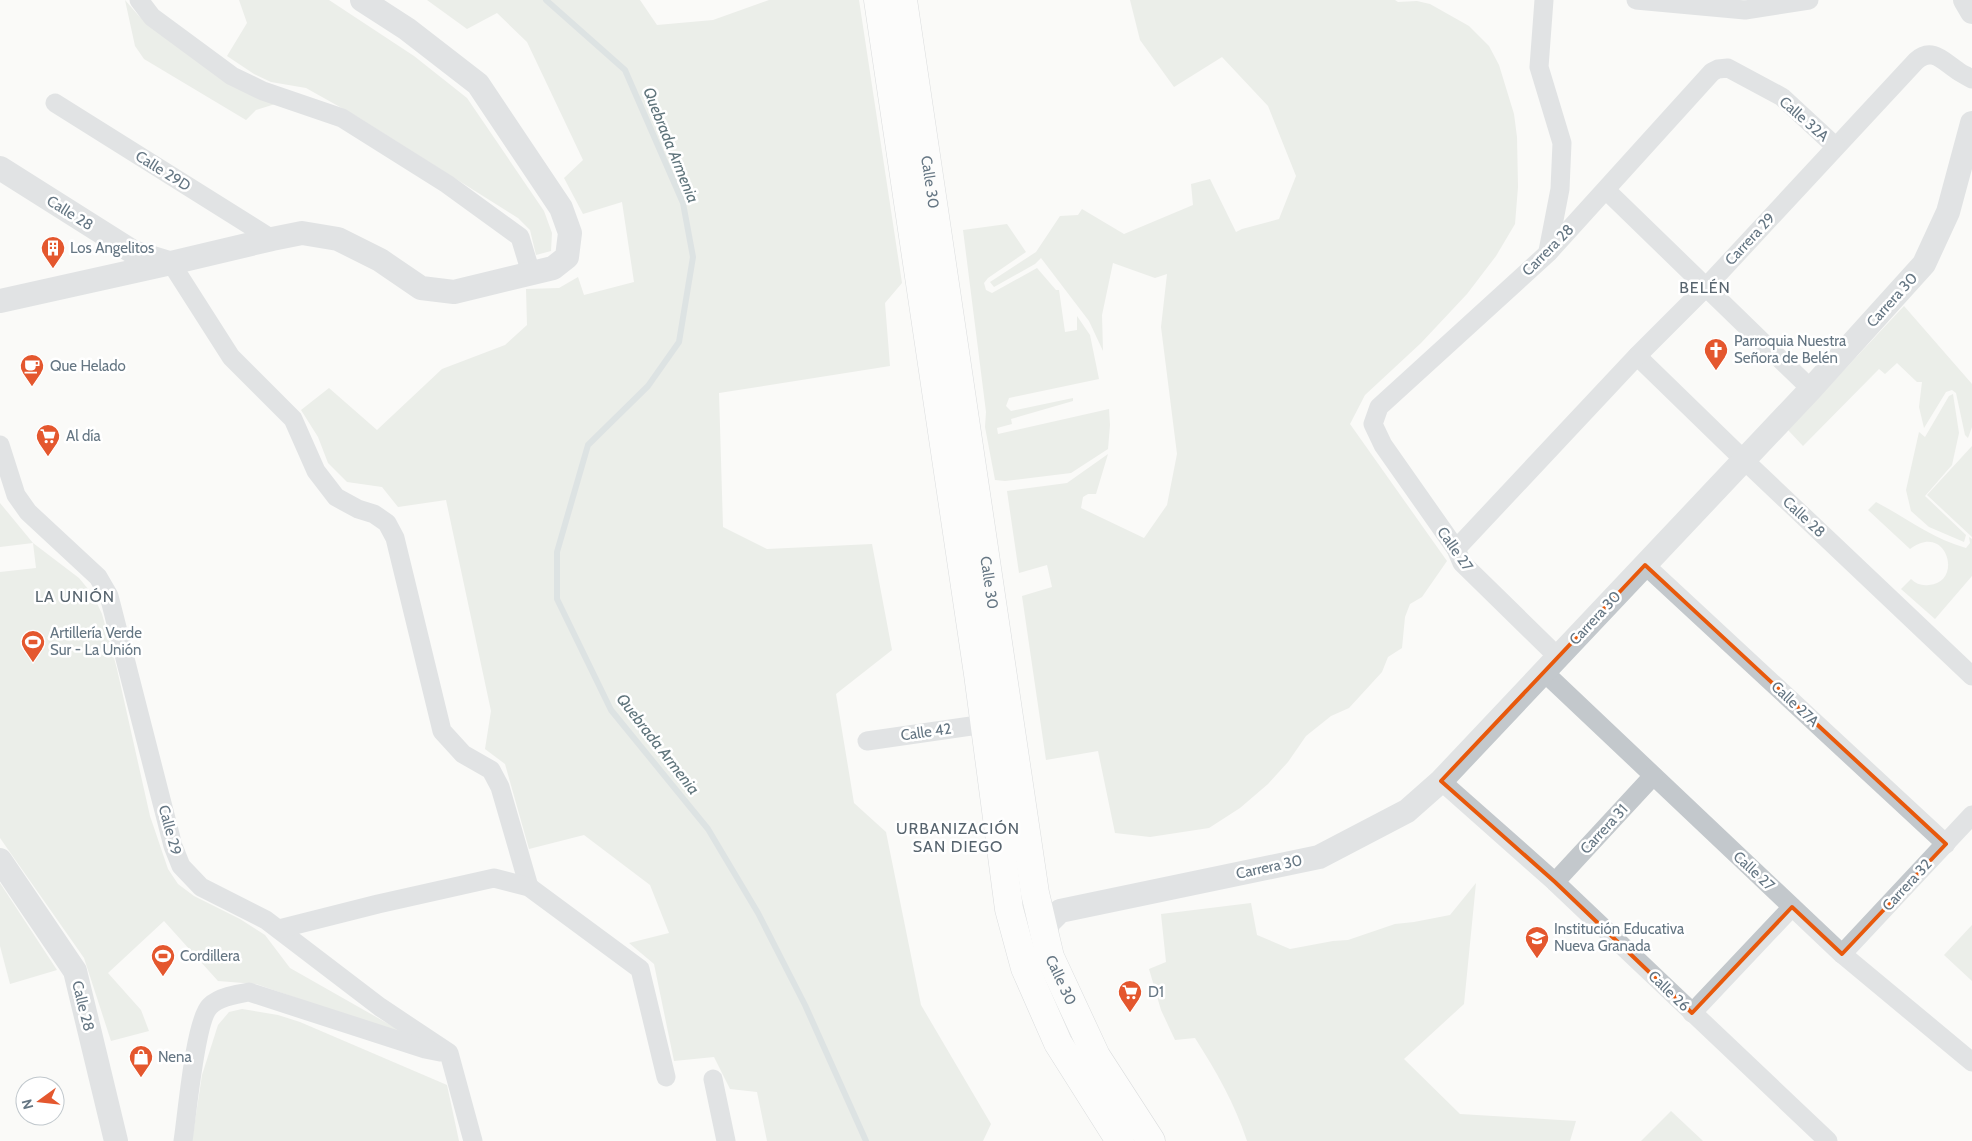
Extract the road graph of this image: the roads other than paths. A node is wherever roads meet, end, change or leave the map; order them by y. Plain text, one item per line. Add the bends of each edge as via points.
1 (139, 0) edge
2 (362, 0) edge
3 (878, 0) edge
4 (903, 0) edge
5 (1636, 0) edge
6 (1809, 0) edge
7 (1964, 0) edge
8 (1543, 1) edge
9 (1972, 12) edge
10 (1718, 69) joint
11 (1972, 79) edge
12 (55, 103) dead end
13 (1972, 122) edge
14 (1835, 146) junction
15 (0, 168) edge
16 (1606, 190) junction
17 (272, 239) junction
18 (1548, 252) junction
19 (170, 263) junction
20 (531, 273) junction
21 (1707, 286) junction
22 (0, 301) edge
23 (1637, 356) junction
24 (1812, 388) junction
25 (1373, 424) joint
26 (0, 445) edge
27 (1744, 460) junction
28 (8, 493) edge
29 (1456, 549) junction
30 (1645, 565) junction
31 (1551, 665) junction
32 (1972, 676) edge
33 (985, 724) junction
34 (867, 741) dead end
35 (1653, 776) junction
36 (1441, 781) junction
37 (1972, 816) edge
38 (1946, 844) junction
39 (0, 860) edge
40 (1555, 882) junction
41 (530, 888) junction
42 (1035, 893) junction
43 (1792, 907) junction
44 (1060, 910) junction
45 (279, 929) junction
46 (1044, 935) junction
47 (1842, 954) junction
48 (1692, 1013) junction
49 (449, 1053) junction
50 (1972, 1062) edge
51 (666, 1077) dead end
52 (713, 1079) dead end
53 (116, 1141) edge
54 (183, 1141) edge
55 (473, 1141) edge
56 (726, 1141) edge
57 (1120, 1141) edge
58 (1151, 1141) edge
59 (1828, 1141) edge

1 - 20 street via 152,16 232,76 263,91 342,118 447,184 520,237
2 - 20 street via 407,29 478,84 562,208 570,233 567,257 553,268
3 - 33 main road, Calle 30
4 - 42 main road, Calle 30
5 - 6 street via 1745,10
7 - 9 street
8 - 18 street via 1538,67 1562,143 1560,189
10 - 14 street, Calle 32A via 1728,68 1782,97
10 - 16 street, Carrera 28
11 - 14 street, Carrera 29 via 1938,56 1922,56
12 - 17 street, Calle 29D
13 - 24 street, Carrera 30 via 1948,212 1924,264
14 - 21 street, Carrera 29
15 - 19 street, Calle 28 via 133,252
16 - 18 street, Carrera 28
16 - 21 street
17 - 19 street
17 - 20 street via 302,234 338,239 380,260 422,288 454,292
18 - 25 street, Carrera 28 via 1379,407
19 - 22 street
19 - 41 street via 231,357 293,419 316,471 336,497 387,523 395,538 442,732 463,754 491,770 500,786
21 - 23 street, Carrera 29
21 - 24 street
23 - 27 street, Calle 28
23 - 29 street, Carrera 29
24 - 27 street, Carrera 30
25 - 29 street, Calle 27 via 1383,445
26 - 28 street, Calle 29
27 - 30 street, Carrera 30
27 - 32 street, Calle 28
28 - 45 street, Calle 29 via 98,577 109,596 180,866 201,887
29 - 31 street, Calle 27 via 1462,563
30 - 31 street, Carrera 30
30 - 38 street, Calle 27A
31 - 35 street, Calle 27
31 - 36 street, Carrera 30
33 - 34 street, Calle 42
33 - 57 main road, Calle 30 via 1009,908 1024,968 1058,1043
35 - 40 street, Carrera 31
35 - 43 street, Calle 27
36 - 40 street, Calle 26
36 - 44 street, Carrera 30 via 1407,811 1319,857
37 - 38 street, Carrera 32
38 - 47 street, Carrera 32
39 - 53 street, Calle 28 via 75,971
40 - 48 street, Calle 26
41 - 45 street via 494,878
41 - 51 street via 640,969
42 - 44 street via 1046,905
42 - 46 main road, Calle 30
43 - 47 street, Calle 27
43 - 48 street
44 - 46 street via 1049,922
45 - 49 street, Calle 29 via 380,1007
46 - 58 main road, Calle 30 via 1050,957 1096,1056
47 - 50 street, Calle 27
48 - 59 street, Calle 26
49 - 54 street via 425,1049 249,992 228,996 209,1006 199,1028
49 - 55 street
52 - 56 street

